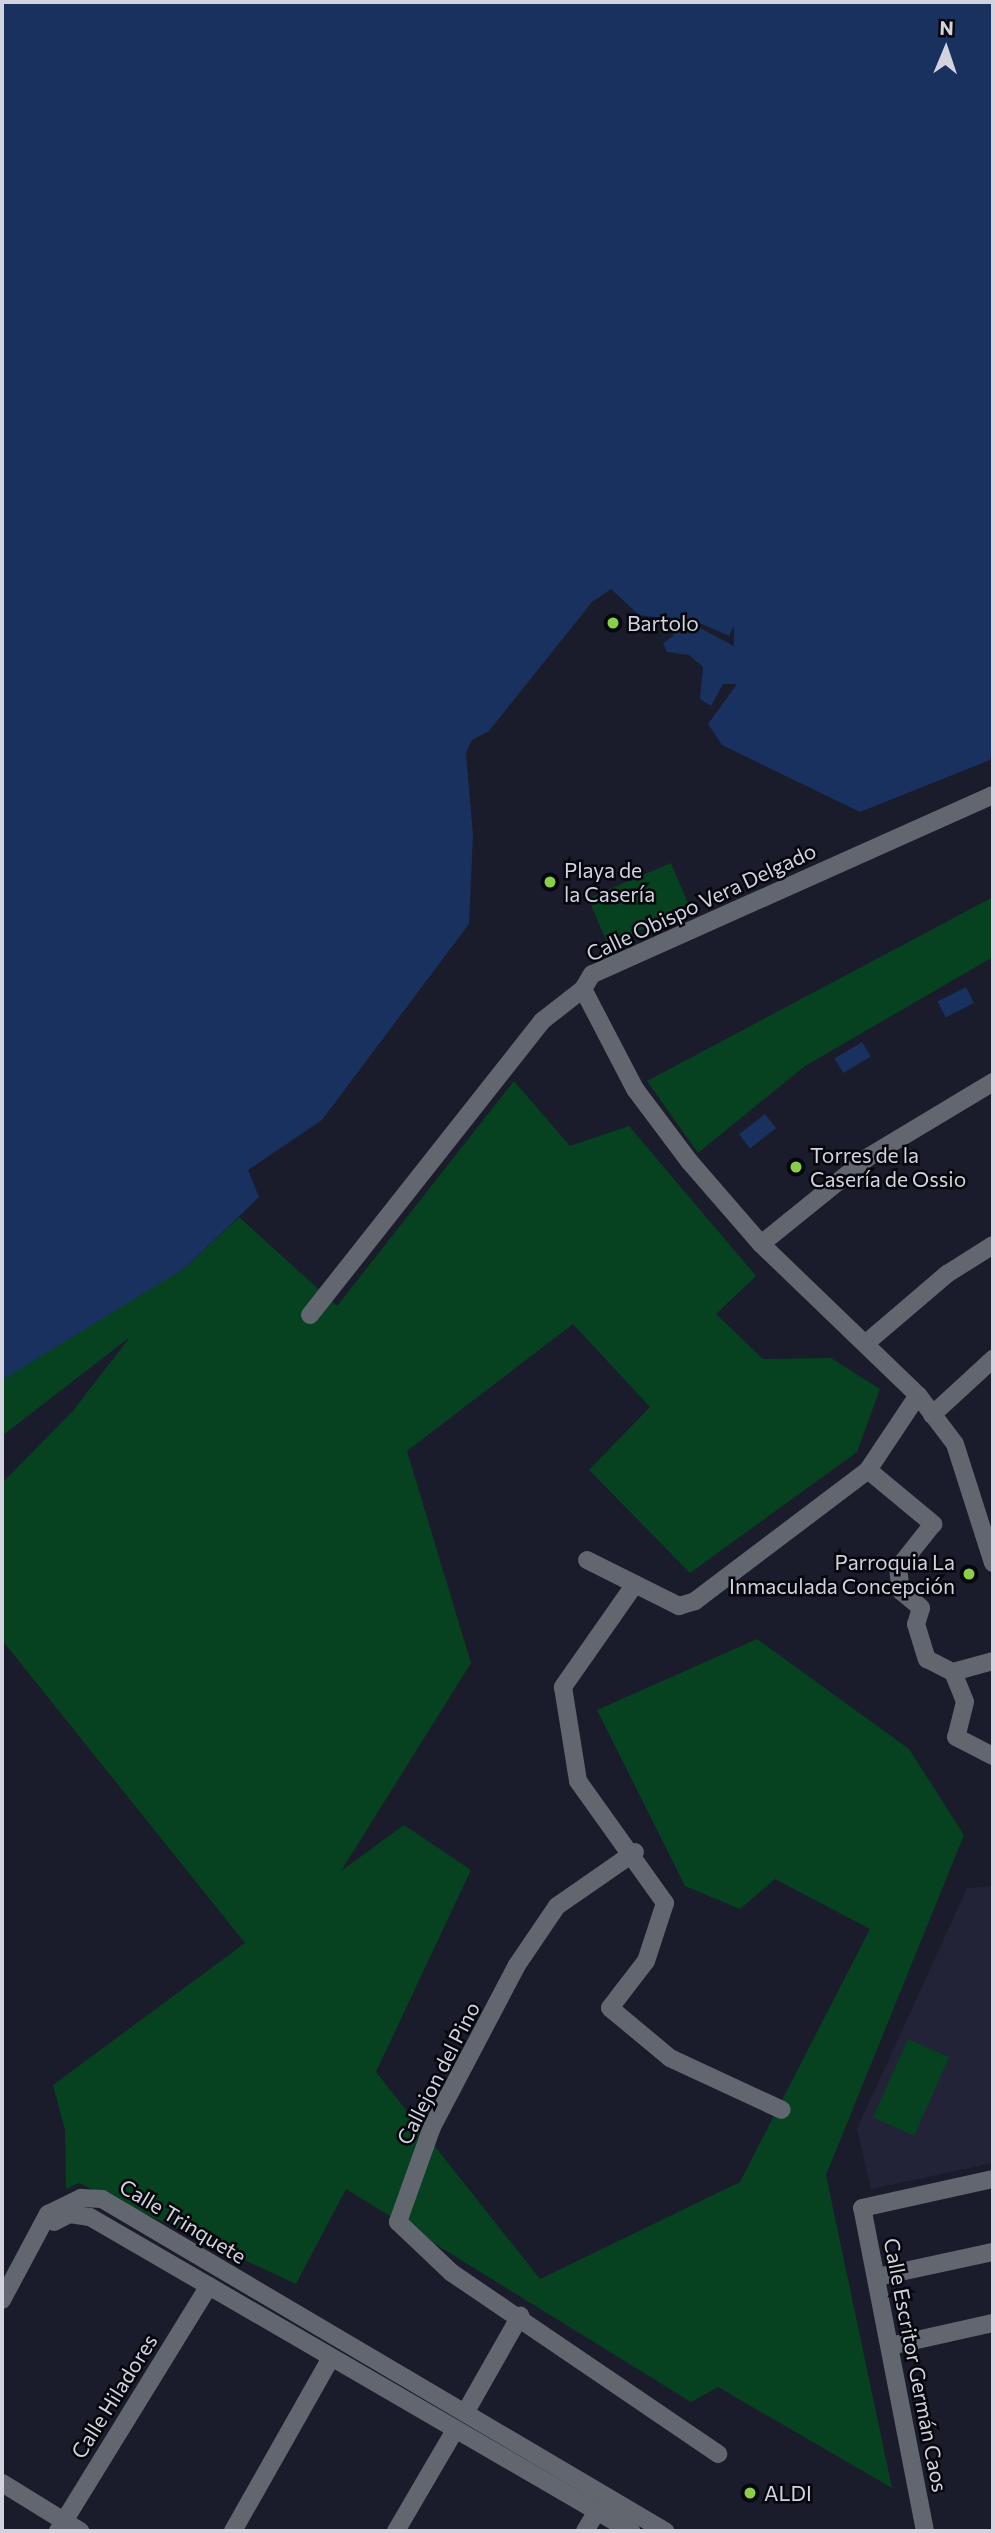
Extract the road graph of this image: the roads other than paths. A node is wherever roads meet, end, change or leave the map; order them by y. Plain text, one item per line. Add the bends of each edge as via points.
1 (993, 795) edge
2 (583, 989) junction
3 (993, 1082) edge
4 (761, 1244) junction
5 (993, 1245) edge
6 (310, 1315) dead end
7 (865, 1344) junction
8 (993, 1359) edge
9 (918, 1395) junction
10 (932, 1415) junction
11 (868, 1470) junction
12 (587, 1560) dead end
13 (993, 1563) edge
14 (635, 1584) junction
15 (993, 1661) edge
16 (953, 1672) junction
17 (993, 1756) edge
18 (635, 1852) junction
19 (782, 2110) dead end
20 (993, 2179) edge
21 (44, 2225) junction
22 (993, 2252) edge
23 (877, 2277) junction
24 (209, 2286) junction
25 (2, 2300) edge
26 (520, 2316) junction
27 (993, 2323) edge
28 (890, 2346) junction
29 (331, 2358) junction
30 (464, 2413) junction
31 (455, 2430) junction
32 (718, 2454) dead end
33 (2, 2483) edge
34 (597, 2511) junction
35 (61, 2526) edge
36 (80, 2531) edge
37 (233, 2531) edge
38 (396, 2531) edge
39 (585, 2531) edge
40 (631, 2531) edge
41 (665, 2531) edge
42 (925, 2531) edge

1 - 2 street, Calle Obispo Vera Delgado via 604,968
2 - 4 street, Calle Obispo Vera Delgado via 635,1088
2 - 6 street via 534,1031
3 - 4 street via 870,1156
4 - 7 street, Calle Obispo Vera Delgado
5 - 7 street via 947,1274
7 - 9 street, Calle Obispo Vera Delgado
8 - 10 street
9 - 10 street, Calle Obispo Vera Delgado
9 - 11 street
10 - 13 street, Calle Obispo Vera Delgado via 955,1444
11 - 14 street via 695,1601 679,1606
11 - 16 street via 933,1524 898,1568 901,1591 921,1608 916,1625 927,1659
12 - 14 street
14 - 18 street via 563,1687 578,1781
15 - 16 street
16 - 17 street via 965,1702 956,1737
18 - 19 street via 665,1903 646,1961 610,2008 670,2058
18 - 26 street, Callejon del Pino via 557,1906 517,1965 432,2127 398,2215 412,2241
20 - 23 street, Calle Escritor Germán Caos via 862,2208
21 - 24 street, Calle Trinquete via 70,2214 90,2217
21 - 25 street
21 - 30 street, Calle Trinquete via 48,2214 65,2204 102,2199
22 - 23 street
23 - 28 street, Calle Escritor Germán Caos
24 - 29 street, Calle Trinquete
24 - 35 street, Calle Hiladores
26 - 30 street
26 - 32 street, Callejon del Pino
27 - 28 street
28 - 42 street, Calle Escritor Germán Caos
29 - 31 street, Calle Trinquete
29 - 37 street
30 - 41 street, Calle Trinquete
31 - 34 street, Calle Trinquete
31 - 38 street
33 - 35 street
34 - 39 street
34 - 40 street, Calle Trinquete
35 - 36 street

